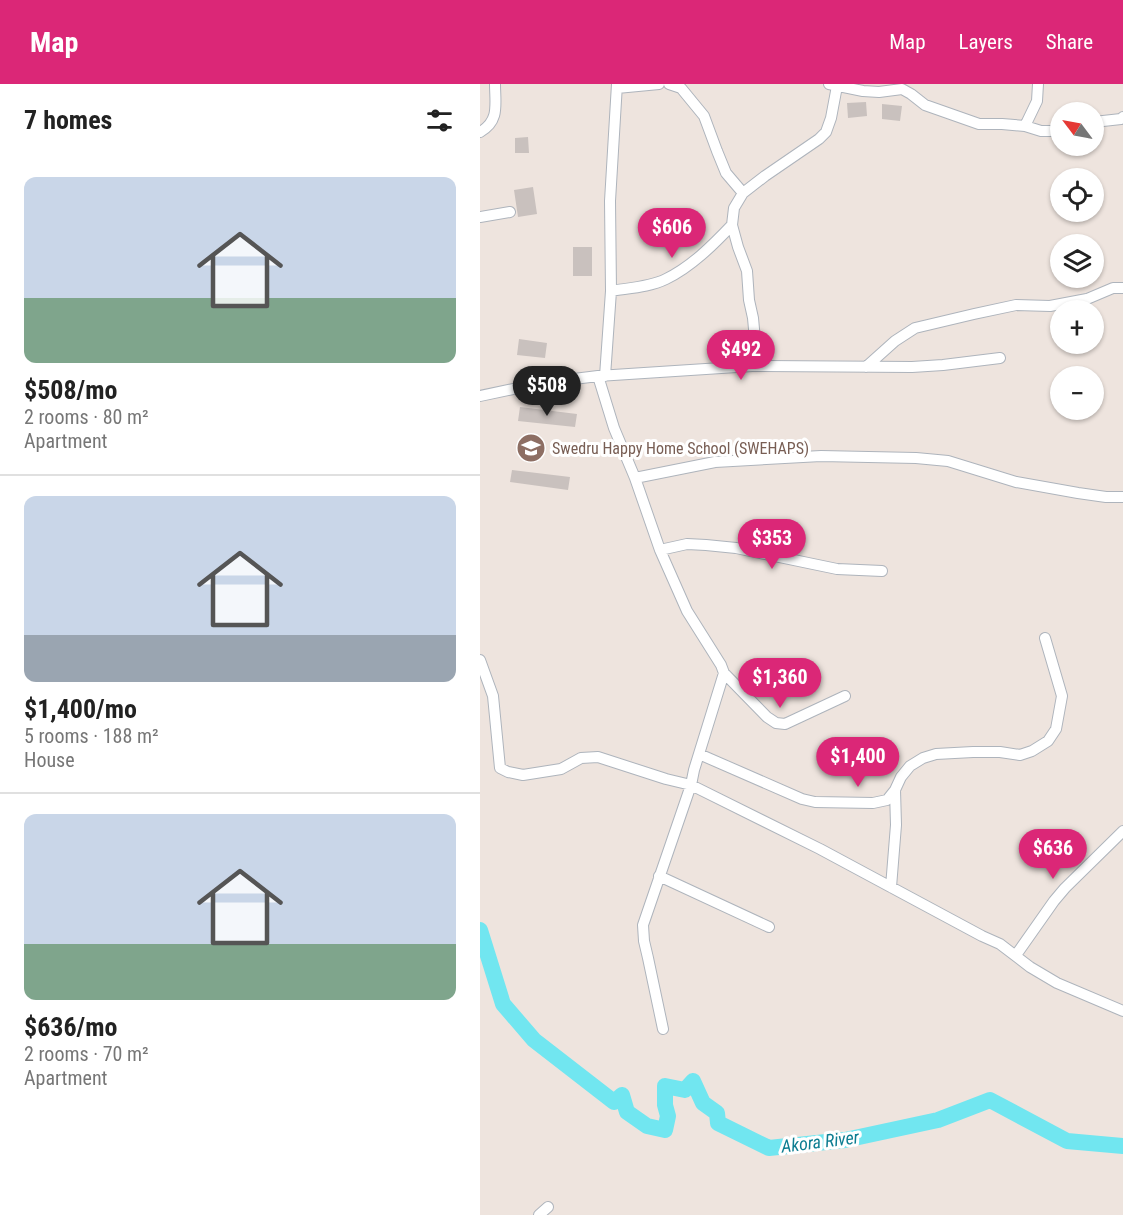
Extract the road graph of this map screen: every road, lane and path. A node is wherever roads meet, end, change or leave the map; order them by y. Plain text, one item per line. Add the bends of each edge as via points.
1 (495, 84) edge
2 (659, 84) edge
3 (669, 84) edge
4 (1038, 84) edge
5 (833, 85) edge
6 (617, 86) edge
7 (1123, 117) edge
8 (1104, 121) edge
9 (1025, 126) junction
10 (1050, 131) edge
11 (480, 132) edge
12 (743, 193) junction
13 (510, 212) dead end
14 (480, 217) edge
15 (732, 225) junction
16 (1123, 288) edge
17 (611, 291) junction
18 (1000, 358) dead end
19 (752, 366) junction
20 (866, 367) junction
21 (601, 376) junction
22 (480, 396) edge
23 (634, 478) junction
24 (1123, 497) edge
25 (660, 550) junction
26 (882, 571) dead end
27 (1045, 638) dead end
28 (480, 660) edge
29 (724, 673) junction
30 (845, 696) dead end
31 (699, 754) junction
32 (691, 785) junction
33 (895, 790) junction
34 (1123, 831) edge
35 (659, 876) junction
36 (891, 887) junction
37 (769, 927) dead end
38 (1016, 956) junction
39 (1123, 1011) edge
40 (663, 1029) dead end
41 (548, 1207) dead end
42 (538, 1215) edge

1 - 11 street via 492,123
2 - 6 street
3 - 12 street via 681,88 704,116 726,173
4 - 9 street via 1037,101
5 - 9 street via 879,92 902,89 925,105 980,124
5 - 12 street via 826,132
6 - 17 street via 610,201
7 - 8 street
9 - 10 street
12 - 15 street via 734,208
13 - 14 street
15 - 17 street via 689,266 668,279
15 - 19 street via 747,271 755,340
16 - 20 street via 1087,299 1050,306 1016,305 915,328
17 - 21 street
18 - 20 street via 943,365
19 - 20 street
19 - 21 street
21 - 22 street
21 - 23 street via 614,428
23 - 24 street via 715,462 821,456 916,458 948,461 1016,482
23 - 25 street
25 - 26 street via 687,544 706,545 837,569
25 - 29 street via 687,611
27 - 33 street via 1062,696 1056,729 1048,741 1020,755 973,752 923,758 910,766
28 - 32 street via 493,696 500,768 523,775 561,769 581,758 598,757
29 - 30 street via 776,723 785,724
29 - 31 street
31 - 32 street
31 - 33 street via 802,800 873,803 887,800
32 - 35 street
32 - 36 street
33 - 36 street
34 - 38 street via 1054,900
35 - 37 street
35 - 40 street via 643,925
36 - 38 street
38 - 39 street via 1057,982
41 - 42 street

